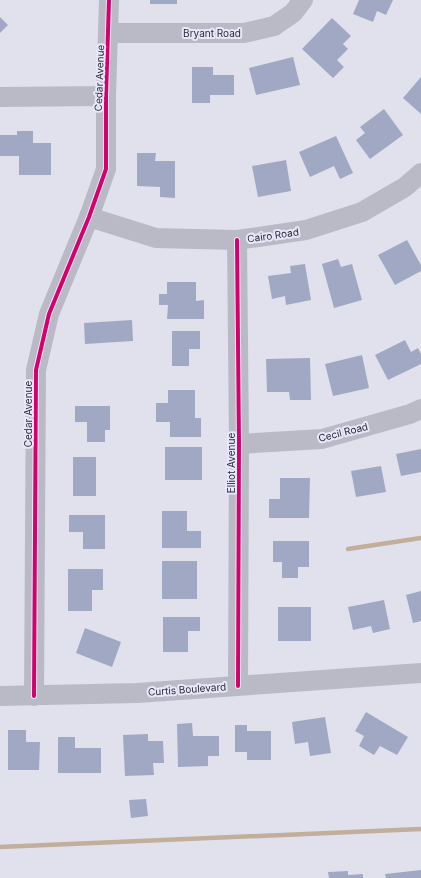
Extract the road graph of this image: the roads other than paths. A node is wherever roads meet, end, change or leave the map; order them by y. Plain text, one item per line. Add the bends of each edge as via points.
1 (109, 0) edge
2 (303, 0) edge
3 (109, 33) junction
4 (106, 96) junction
5 (0, 98) edge
6 (421, 173) edge
7 (89, 217) junction
8 (237, 240) junction
9 (421, 409) edge
10 (239, 444) junction
11 (421, 673) edge
12 (238, 686) junction
13 (0, 696) edge
14 (34, 696) junction

1 - 3 street, Cedar Avenue
2 - 3 street, Bryant Road via 294,13 274,26 244,33
3 - 4 street, Cedar Avenue
4 - 5 street
4 - 7 street, Cedar Avenue via 106,170
6 - 8 street, Cairo Road via 405,187 362,212 306,230
7 - 8 street, Cairo Road via 156,238
7 - 14 street, Cedar Avenue via 49,314 36,370
8 - 10 street, Elliot Avenue
9 - 10 street, Cecil Road via 322,439
10 - 12 street, Elliot Avenue
11 - 12 street, Curtis Boulevard
12 - 14 street, Curtis Boulevard via 137,693
13 - 14 street, Curtis Boulevard

